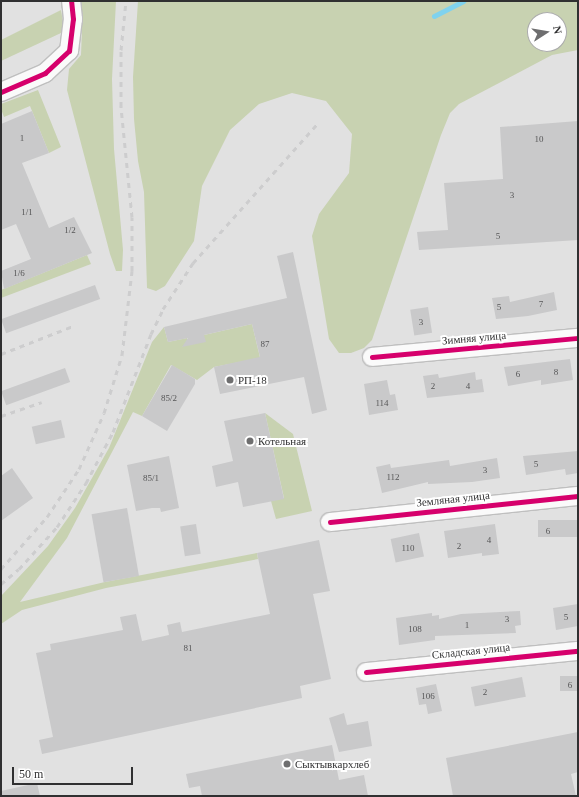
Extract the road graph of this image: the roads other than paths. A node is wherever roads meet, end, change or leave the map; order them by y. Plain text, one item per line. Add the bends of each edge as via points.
1 (71, 1) edge
2 (1, 92) edge
3 (578, 338) edge
4 (372, 357) dead end
5 (578, 496) edge
6 (330, 522) dead end
7 (578, 651) edge
8 (366, 672) dead end

1 - 2 street via 73,19 69,51 45,73
3 - 4 street, Зимняя улица
5 - 6 street, Земляная улица
7 - 8 street, Складская улица

